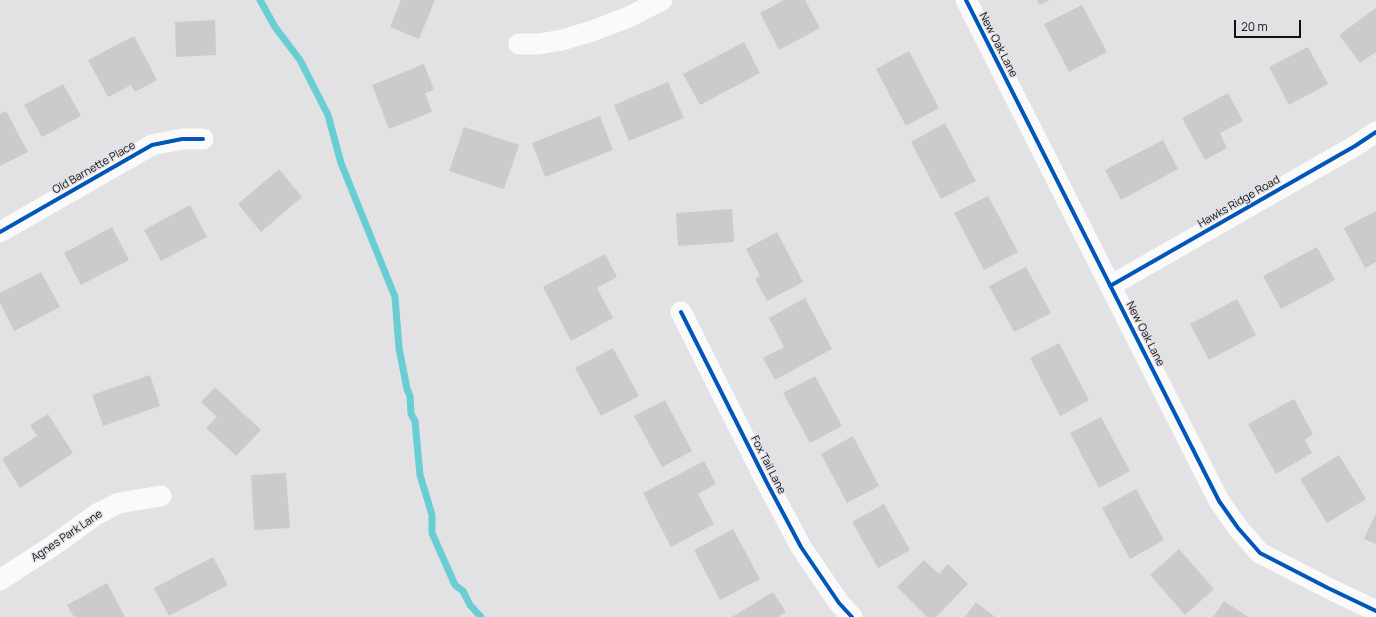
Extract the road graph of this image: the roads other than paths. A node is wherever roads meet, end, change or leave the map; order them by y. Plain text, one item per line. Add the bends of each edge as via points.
1 (662, 0) edge
2 (966, 0) edge
3 (519, 44) dead end
4 (1376, 132) edge
5 (203, 139) dead end
6 (0, 232) edge
7 (1110, 286) junction
8 (681, 312) dead end
9 (161, 496) dead end
10 (0, 580) edge
11 (1376, 611) edge
12 (852, 617) edge

1 - 3 street via 629,18 592,31 562,40
2 - 7 street, New Oak Lane
4 - 7 street, Hawks Ridge Road
5 - 6 street, Old Barnette Place via 182,139 152,145
7 - 11 street, New Oak Lane via 1219,501 1238,528 1260,553
8 - 12 street, Fox Tail Lane via 801,547 839,603
9 - 10 street, Agnes Park Lane via 119,504 98,514

